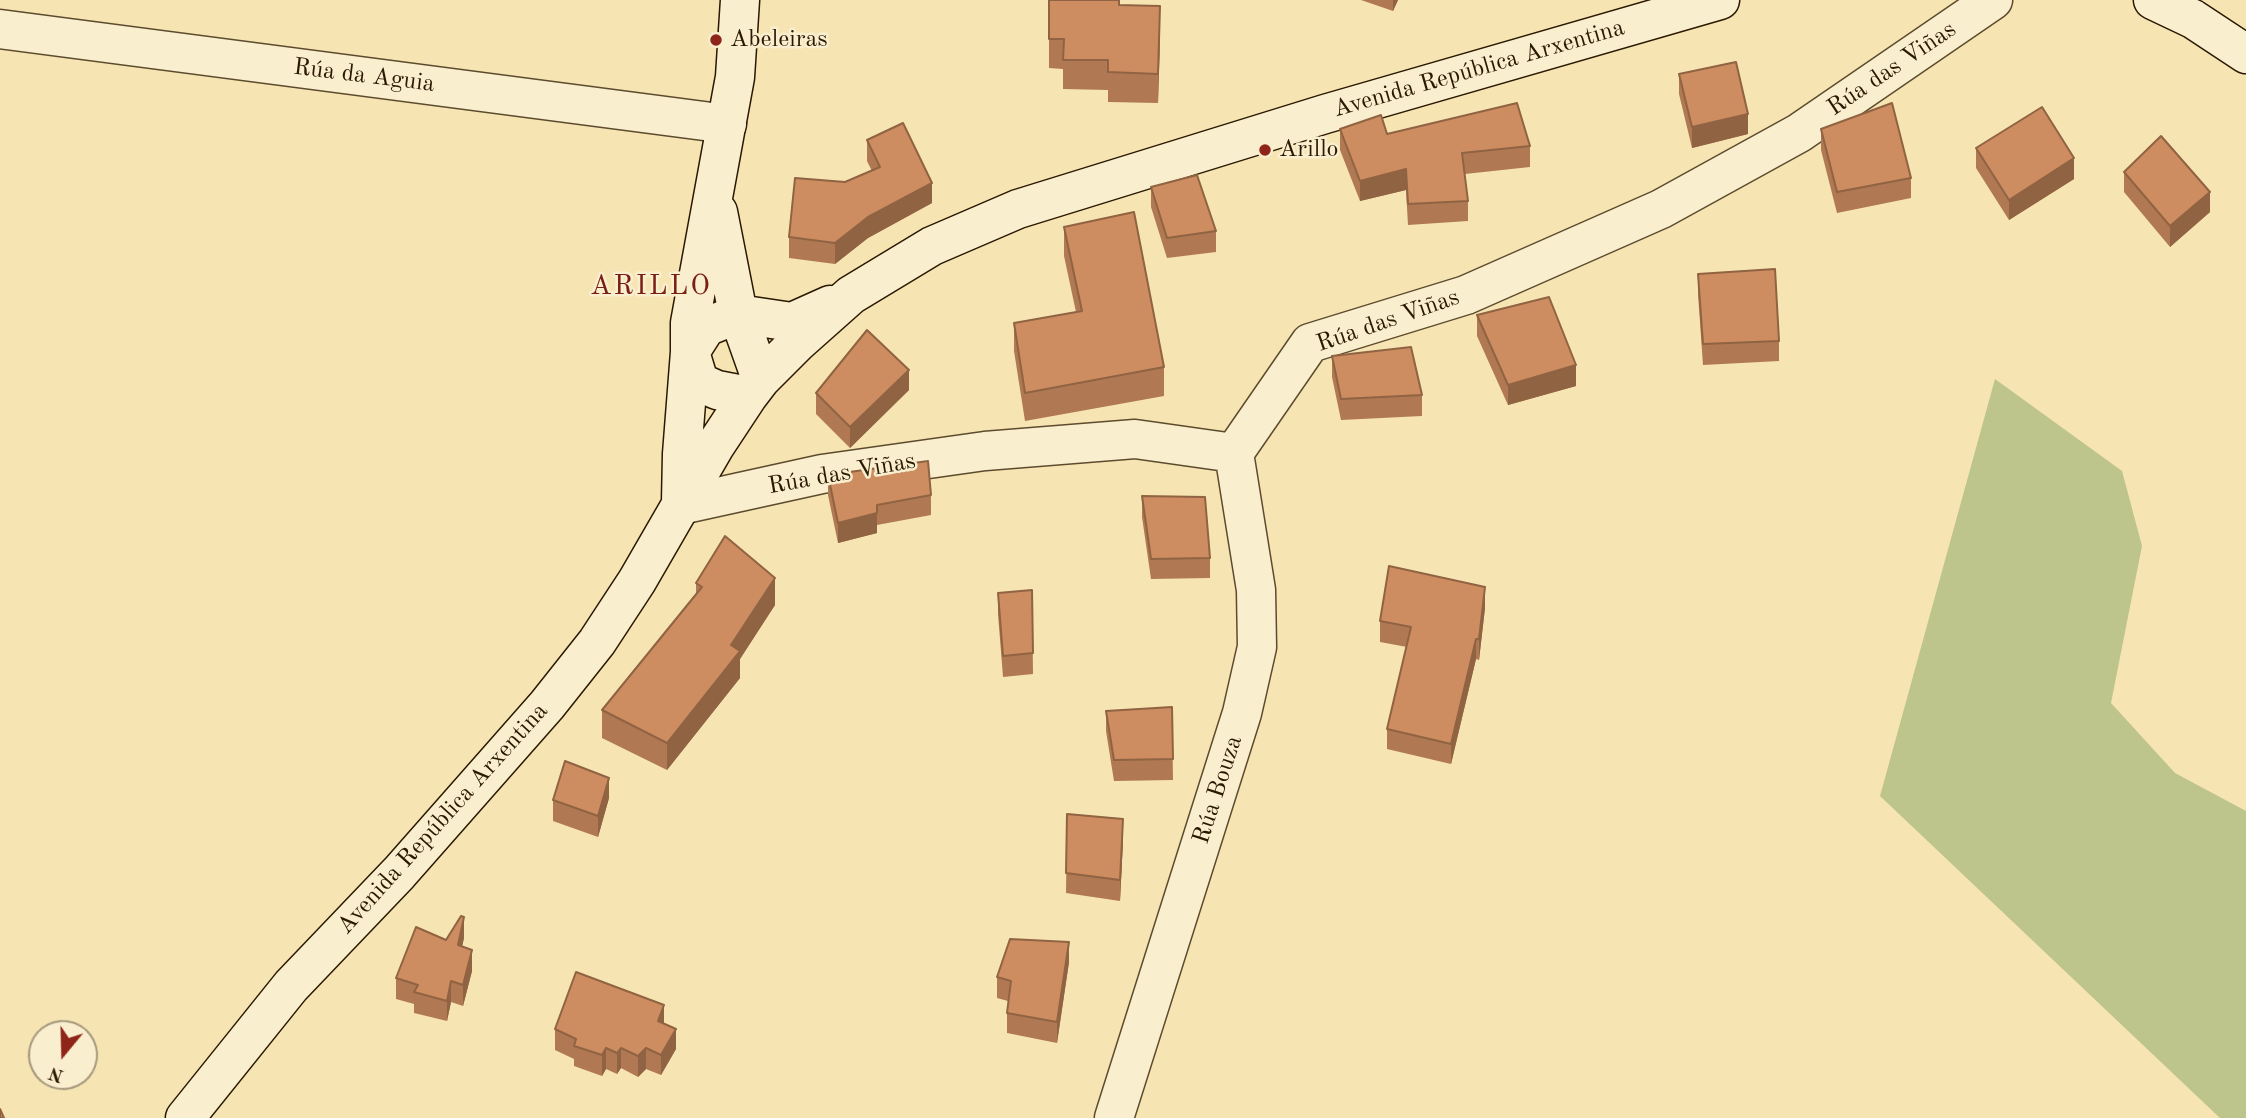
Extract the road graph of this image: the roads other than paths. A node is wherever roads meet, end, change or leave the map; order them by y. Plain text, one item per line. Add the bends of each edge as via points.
1 (740, 0) edge
2 (1720, 0) edge
3 (1993, 0) edge
4 (2152, 0) edge
5 (0, 29) edge
6 (2246, 54) edge
7 (727, 124) junction
8 (715, 192) junction
9 (851, 295) junction
10 (738, 314) junction
11 (690, 352) junction
12 (755, 388) junction
13 (1234, 453) junction
14 (681, 506) junction
15 (185, 1118) edge
16 (1114, 1118) edge

1 - 7 street, Avenida República Arxentina
2 - 9 street, Avenida República Arxentina via 1018,209 932,246
3 - 13 street, Rúa das Viñas via 1799,133 1661,209 1466,295 1310,343
4 - 6 street via 2193,19
5 - 7 street, Rúa da Aguia
7 - 8 street, Avenida República Arxentina
8 - 10 street
8 - 11 street, Avenida República Arxentina via 690,323
9 - 10 street, Avenida República Arxentina via 792,322
9 - 12 street, Avenida República Arxentina
10 - 11 street via 706,327
10 - 12 street
11 - 12 street via 699,382 717,390
11 - 14 street, Avenida República Arxentina
12 - 14 street, Avenida República Arxentina
13 - 14 street, Rúa das Viñas via 1135,439 985,451 822,474
13 - 16 street, Rúa Bouza via 1256,590 1257,647 1242,713
14 - 15 street, Avenida República Arxentina via 604,632 547,705 399,873 291,986

